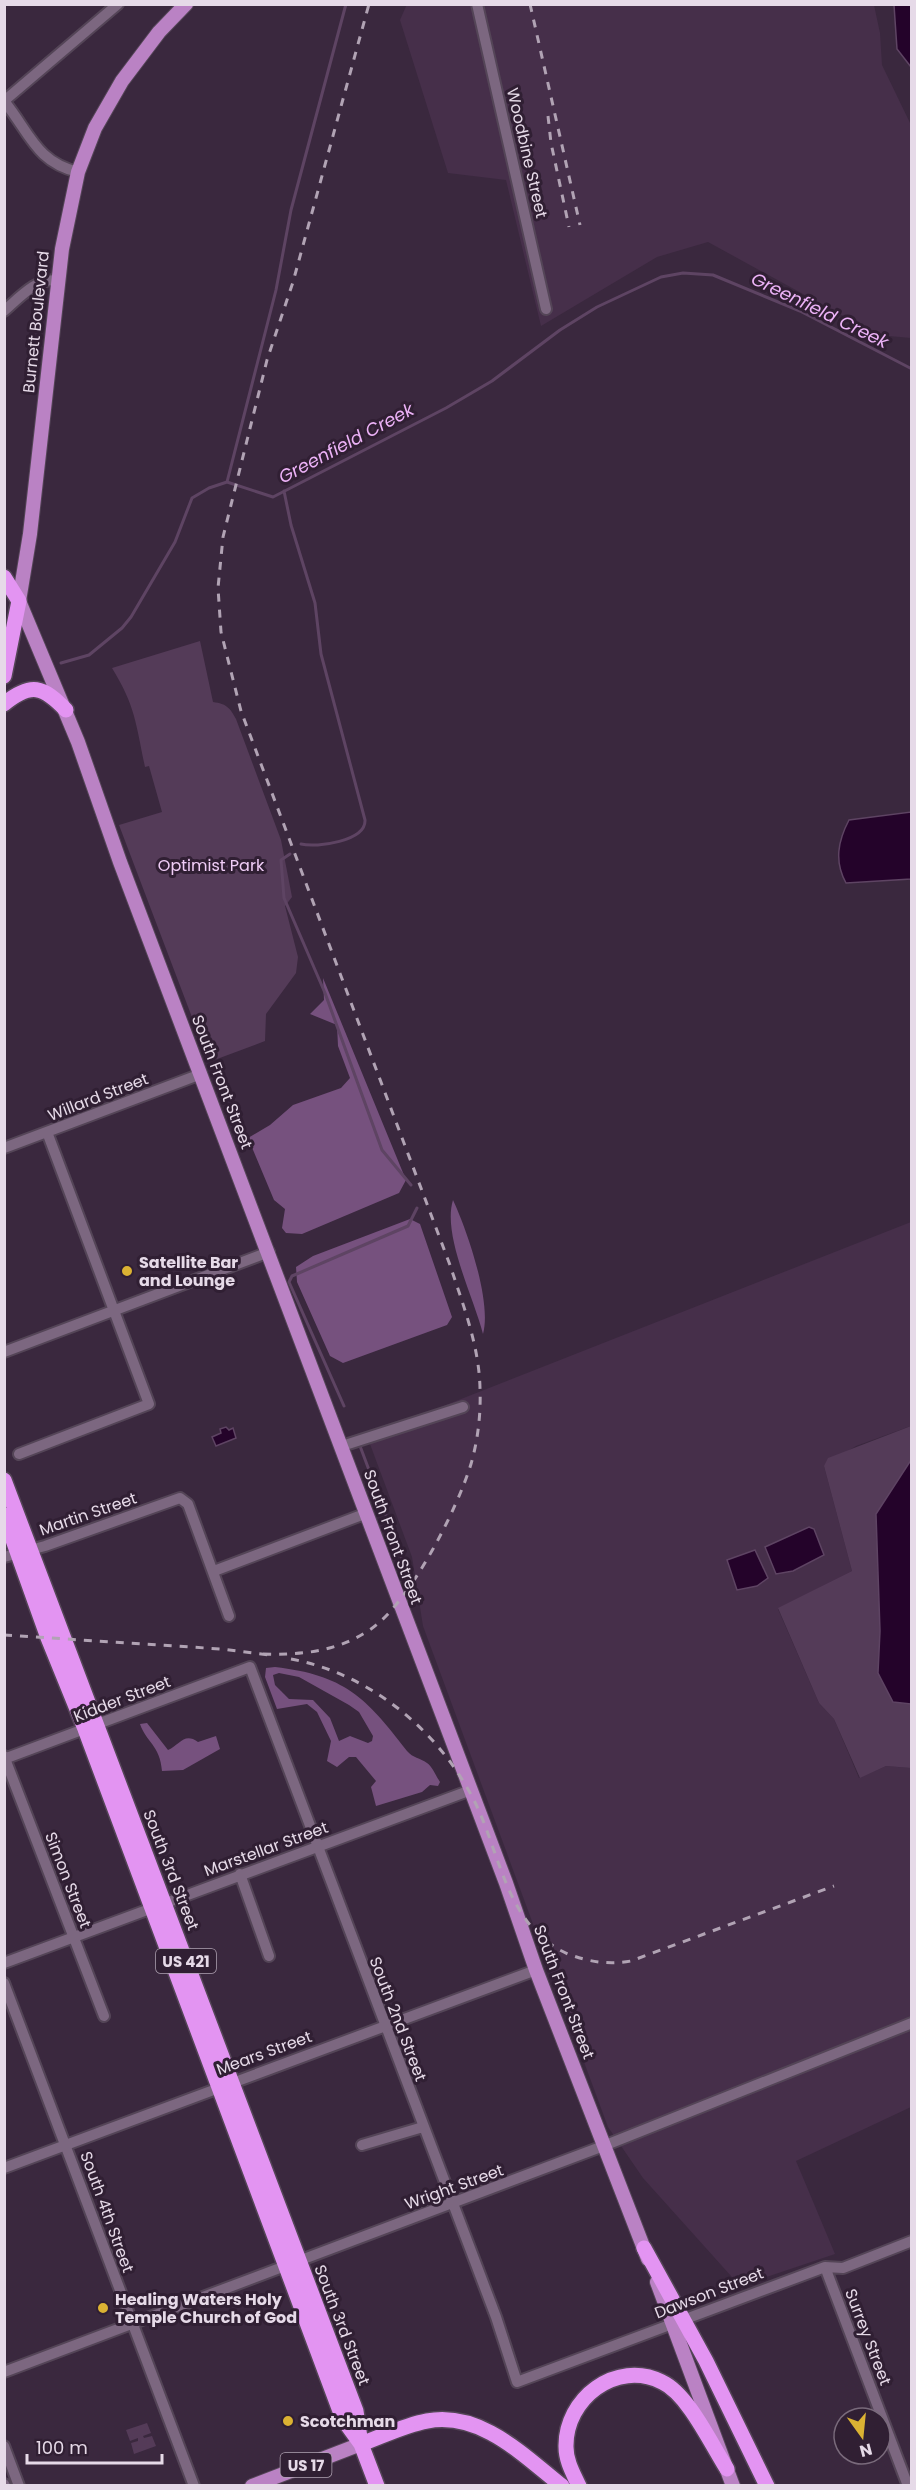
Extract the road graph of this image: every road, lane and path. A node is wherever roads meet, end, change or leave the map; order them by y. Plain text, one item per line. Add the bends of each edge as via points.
1 (118, 4) edge
2 (186, 4) edge
3 (477, 4) edge
4 (4, 102) edge
5 (78, 172) junction
6 (58, 281) junction
7 (546, 309) dead end
8 (4, 311) edge
9 (4, 577) edge
10 (19, 601) junction
11 (4, 676) edge
12 (4, 704) edge
13 (66, 710) junction
14 (201, 1074) junction
15 (47, 1132) junction
16 (4, 1148) edge
17 (269, 1252) junction
18 (115, 1310) junction
19 (4, 1352) edge
20 (463, 1407) dead end
21 (342, 1446) junction
22 (19, 1454) dead end
23 (4, 1480) edge
24 (367, 1513) junction
25 (4, 1515) edge
26 (18, 1553) edge
27 (214, 1571) junction
28 (229, 1616) dead end
29 (250, 1667) joint
30 (91, 1727) junction
31 (5, 1758) edge
32 (471, 1790) junction
33 (317, 1845) junction
34 (240, 1874) junction
35 (158, 1905) junction
36 (74, 1937) junction
37 (269, 1956) dead end
38 (4, 1963) edge
39 (536, 1970) junction
40 (4, 1983) edge
41 (104, 2016) dead end
42 (912, 2024) edge
43 (384, 2025) junction
44 (225, 2084) junction
45 (423, 2127) junction
46 (66, 2144) junction
47 (362, 2145) dead end
48 (606, 2145) junction
49 (4, 2168) edge
50 (452, 2203) junction
51 (912, 2241) edge
52 (644, 2248) joint
53 (291, 2263) junction
54 (825, 2267) junction
55 (678, 2322) junction
56 (133, 2324) junction
57 (4, 2372) edge
58 (517, 2382) joint
59 (361, 2444) junction
60 (4, 2446) edge
61 (727, 2469) junction
62 (20, 2486) edge
63 (194, 2486) edge
64 (252, 2486) edge
65 (377, 2486) edge
66 (562, 2486) edge
67 (579, 2486) edge
68 (733, 2486) edge
69 (767, 2486) edge
70 (908, 2486) edge

1 - 4 street
2 - 5 main road, Burnett Boulevard via 122,81 95,128
3 - 7 street, Woodbine Street
4 - 5 street via 44,157 61,168
5 - 6 main road, Burnett Boulevard
6 - 8 street via 37,285
6 - 10 main road, Burnett Boulevard
9 - 10 highway
10 - 11 highway, Burnett Boulevard
10 - 13 main road, South Front Street
12 - 13 highway via 31,688 52,695
13 - 14 main road, South Front Street
14 - 15 street, Willard Street
14 - 17 main road, South Front Street
15 - 16 street, Willard Street
15 - 18 street
17 - 18 street
17 - 21 main road, South Front Street
18 - 19 street
18 - 22 street via 149,1404
20 - 21 street
21 - 24 main road, South Front Street
23 - 26 highway, South 3rd Street / US 421
24 - 27 street
24 - 32 main road, South Front Street
25 - 26 highway, South 3rd Street / US 421
26 - 27 street, Martin Street via 180,1498 188,1504
26 - 30 highway, South 3rd Street / US 421 via 48,1638
27 - 28 street
29 - 30 street, Kidder Street
29 - 33 street, South 2nd Street
30 - 31 street, Kidder Street
30 - 35 highway, South 3rd Street / US 421
31 - 36 street, Simon Street
32 - 33 street, Marstellar Street
32 - 39 main road, South Front Street
33 - 34 street, Marstellar Street
33 - 43 street, South 2nd Street
34 - 35 street, Marstellar Street
34 - 37 street
35 - 36 street, Marstellar Street
35 - 44 highway, South 3rd Street / US 421
36 - 38 street, Marstellar Street
36 - 41 street, Simon Street
39 - 43 street, Mears Street
39 - 48 main road, South Front Street
40 - 46 street, South 4th Street
42 - 48 street, Wright Street
43 - 44 street, Mears Street
43 - 45 street, South 2nd Street
44 - 46 street, Mears Street
44 - 53 highway, South 3rd Street / US 421
45 - 47 street
45 - 50 street, South 2nd Street
46 - 49 street, Mears Street
46 - 56 street, South 4th Street
48 - 50 street, Wright Street
48 - 52 main road, South Front Street
50 - 53 street, Wright Street
50 - 58 street, South 2nd Street
51 - 54 street, Dawson Street via 843,2268
52 - 55 highway
53 - 56 street, Wright Street
53 - 59 highway, South 3rd Street / US 421 via 343,2419
54 - 55 street, Dawson Street
54 - 70 street, Surrey Street
55 - 58 street, Dawson Street
55 - 61 main road
55 - 69 highway
56 - 57 street, Wright Street
56 - 63 street, South 4th Street
59 - 64 main road, US 17
59 - 65 highway, South 3rd Street / US 421
59 - 66 highway, US 17 via 427,2421 462,2422 500,2438
60 - 62 street
61 - 67 highway via 688,2405 673,2389 653,2378 621,2377 587,2394 571,2418 566,2453
61 - 68 main road

